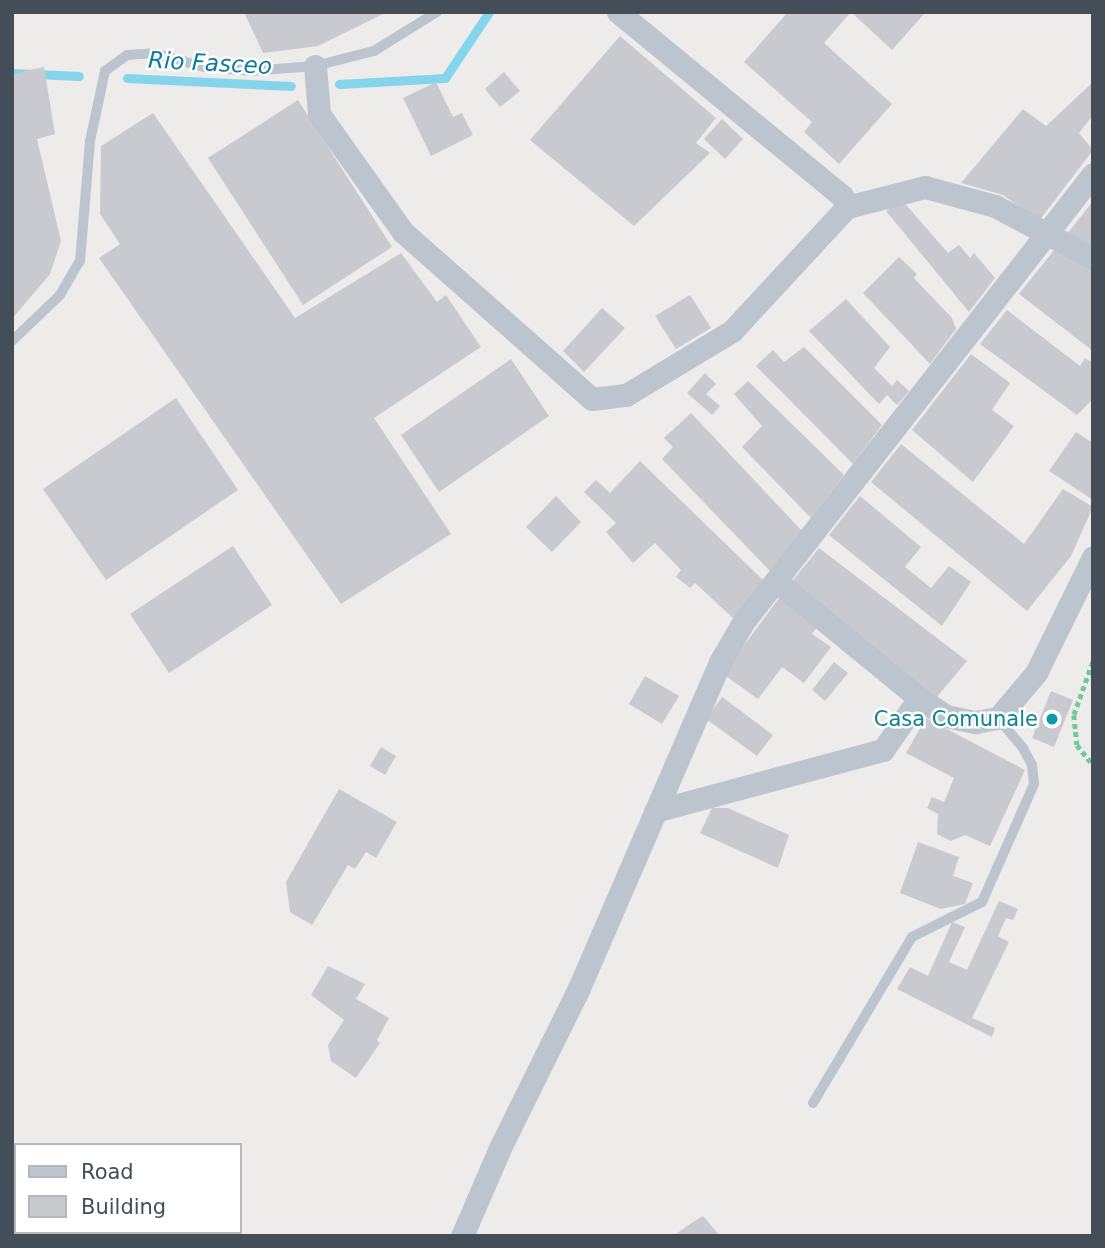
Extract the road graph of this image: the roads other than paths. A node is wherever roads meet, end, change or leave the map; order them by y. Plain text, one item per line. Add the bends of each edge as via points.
1 (437, 12) edge
2 (618, 12) edge
3 (315, 66) junction
4 (1093, 174) edge
5 (847, 207) junction
6 (1048, 233) junction
7 (1093, 258) edge
8 (12, 341) edge
9 (1093, 556) edge
10 (776, 581) junction
11 (919, 698) junction
12 (998, 718) junction
13 (655, 811) junction
14 (813, 1103) dead end
15 (462, 1236) edge

1 - 3 lane via 374,51
2 - 5 street via 842,196
3 - 5 street via 319,114 403,232 592,399 626,394 732,331
3 - 8 lane via 252,71 204,66 154,53 127,55 105,71 90,141 80,261 60,295
4 - 6 street
5 - 6 street via 925,187 995,206
6 - 7 street
6 - 10 street
9 - 12 street via 1036,673
10 - 11 street
10 - 13 street via 720,662
11 - 12 street via 946,716 975,722
11 - 13 street via 883,750
12 - 14 lane via 1023,748 1032,765 1034,784 982,902 912,937
13 - 15 street via 579,988

